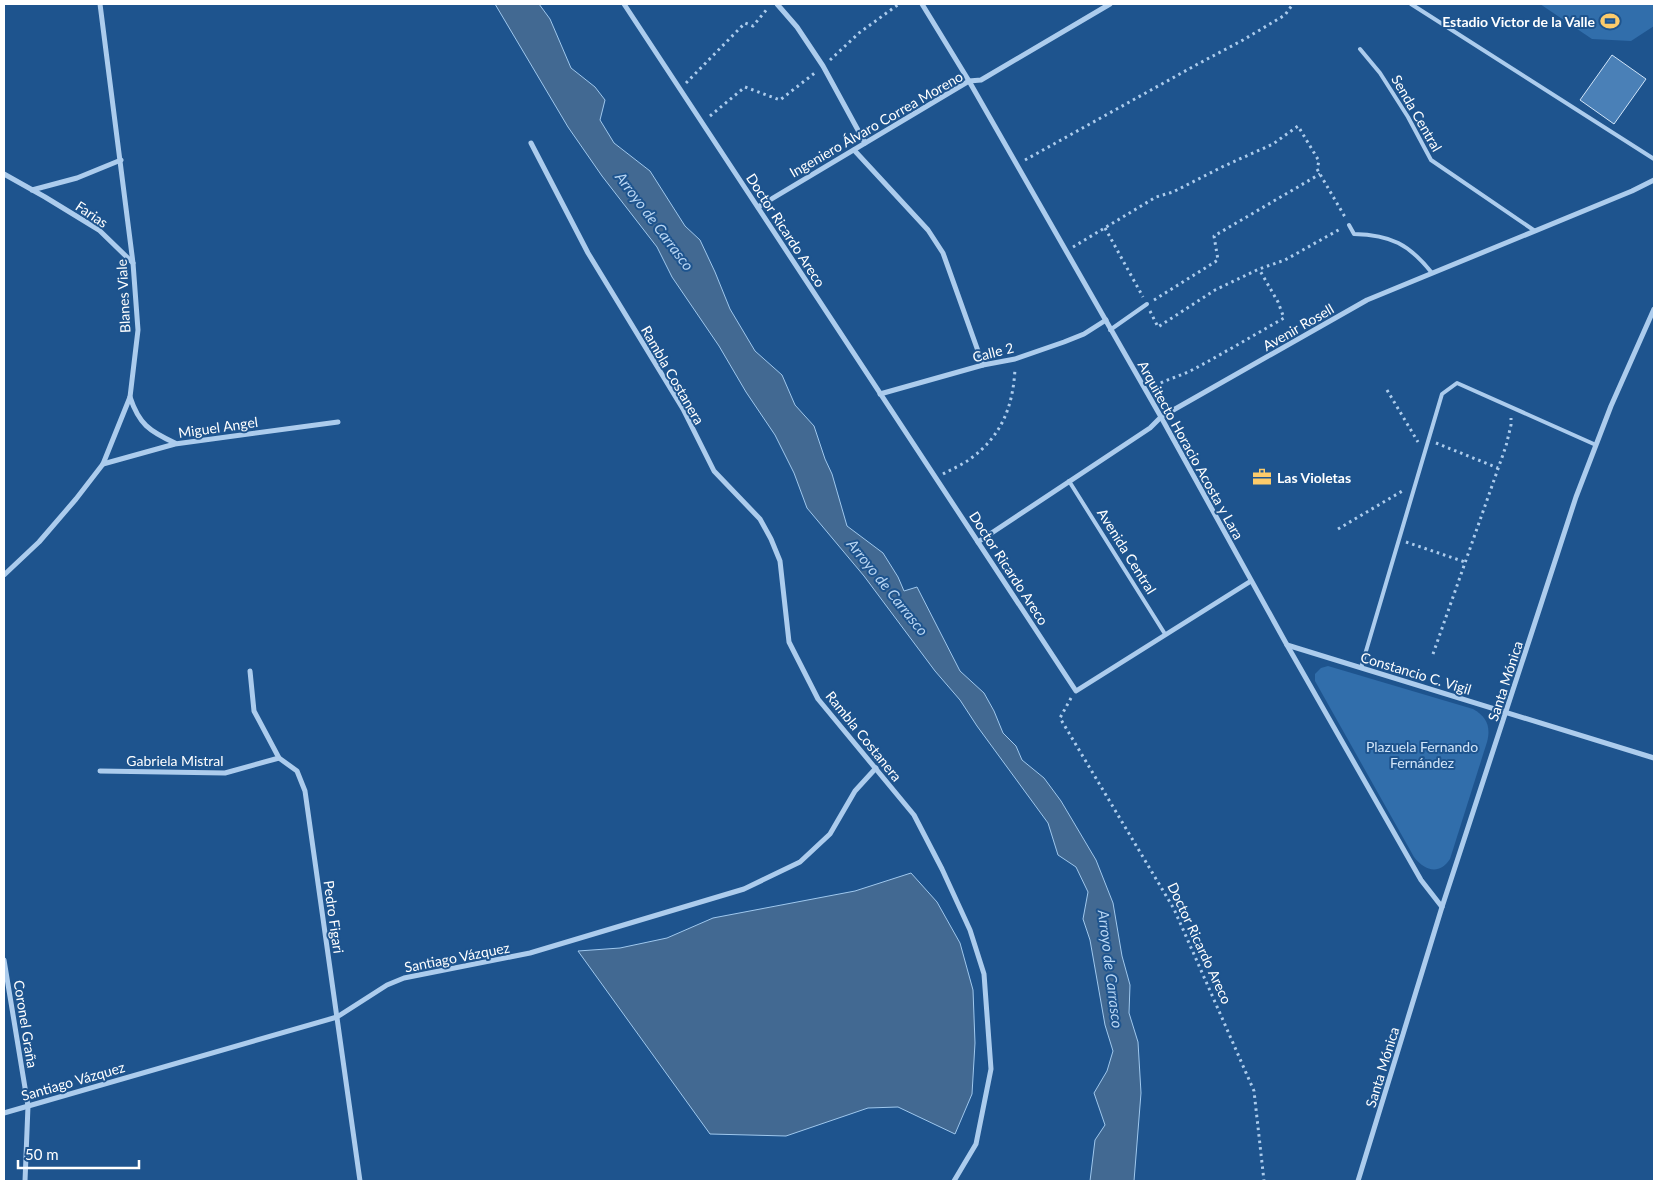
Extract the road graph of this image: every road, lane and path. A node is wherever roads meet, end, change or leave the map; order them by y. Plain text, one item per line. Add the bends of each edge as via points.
1 (100, 4) edge
2 (624, 4) edge
3 (771, 4) edge
4 (777, 4) edge
5 (899, 4) edge
6 (922, 4) edge
7 (1110, 4) edge
8 (1293, 4) edge
9 (1411, 4) edge
10 (1360, 49) dead end
11 (824, 66) junction
12 (968, 81) junction
13 (680, 89) junction
14 (702, 123) junction
15 (531, 143) dead end
16 (865, 143) junction
17 (854, 150) junction
18 (1654, 159) edge
19 (121, 160) junction
20 (1017, 164) junction
21 (4, 174) edge
22 (1320, 174) junction
23 (1654, 180) edge
24 (32, 190) junction
25 (758, 207) junction
26 (1349, 224) junction
27 (1105, 228) junction
28 (1535, 231) junction
29 (1066, 251) junction
30 (133, 263) junction
31 (1259, 269) junction
32 (1432, 273) junction
33 (1147, 304) junction
34 (1654, 308) edge
35 (1106, 320) junction
36 (1110, 330) junction
37 (1015, 359) junction
38 (983, 365) junction
39 (1387, 390) dead end
40 (1146, 391) junction
41 (880, 394) junction
42 (130, 397) junction
43 (1511, 407) junction
44 (1161, 417) junction
45 (338, 422) dead end
46 (1429, 440) junction
47 (175, 444) junction
48 (1596, 445) junction
49 (1425, 453) junction
50 (103, 464) junction
51 (1498, 468) junction
52 (936, 478) junction
53 (1069, 481) junction
54 (1416, 484) junction
55 (1338, 529) dead end
56 (1399, 540) junction
57 (978, 542) junction
58 (1465, 562) junction
59 (4, 575) edge
60 (1251, 581) junction
61 (1165, 634) junction
62 (1287, 645) junction
63 (1433, 654) dead end
64 (1361, 668) junction
65 (250, 671) dead end
66 (1076, 691) junction
67 (1507, 713) junction
68 (278, 758) junction
69 (1654, 758) edge
70 (876, 768) junction
71 (100, 771) dead end
72 (1442, 907) junction
73 (4, 960) edge
74 (337, 1017) junction
75 (28, 1106) junction
76 (4, 1113) edge
77 (25, 1181) edge
78 (360, 1181) edge
79 (954, 1181) edge
80 (1264, 1181) edge
81 (1358, 1181) edge

1 - 19 street, Blanes Viale
2 - 13 street, Doctor Ricardo Areco
3 - 13 path via 753,26 745,23
4 - 11 street
5 - 11 path via 859,33
6 - 12 street, Arquitecto Horacio Acosta y Lara
7 - 12 street, Ingeniero Álvaro Correa Moreno via 981,80
8 - 20 path via 1286,15 1244,40
9 - 18 lane
10 - 28 lane, Senda Central via 1380,73 1431,160
11 - 14 path via 780,100 745,87
11 - 16 street
12 - 16 street, Ingeniero Álvaro Correa Moreno
12 - 20 street, Arquitecto Horacio Acosta y Lara
13 - 14 street, Doctor Ricardo Areco
14 - 25 street, Doctor Ricardo Areco
15 - 70 street, Rambla Costanera via 588,253 682,409 714,471 760,519 771,538 780,561 789,642 818,699
16 - 17 street, Ingeniero Álvaro Correa Moreno
17 - 25 street, Ingeniero Álvaro Correa Moreno
17 - 38 street via 928,230 943,253
19 - 24 street, Farias via 77,178
19 - 30 street, Blanes Viale
20 - 29 street, Arquitecto Horacio Acosta y Lara
21 - 24 street, Farias
22 - 26 path
22 - 27 path via 1317,169 1319,161 1298,126 1273,144 1156,197
22 - 33 path via 1214,236 1218,260
23 - 28 street, Avenir Rosell
24 - 30 street, Farias via 98,230
25 - 41 street, Doctor Ricardo Areco
26 - 31 path via 1284,260
26 - 32 lane via 1354,234 1376,235 1395,241 1419,256
27 - 29 path
27 - 33 path
28 - 32 street, Avenir Rosell
29 - 35 street, Arquitecto Horacio Acosta y Lara
30 - 42 street, Blanes Viale via 138,330
31 - 33 path via 1215,290 1158,327
31 - 40 path via 1284,318 1197,368
32 - 44 street, Avenir Rosell via 1367,300
33 - 36 lane
34 - 48 street, Santa Mónica
35 - 36 street, Arquitecto Horacio Acosta y Lara
35 - 37 street, Calle 2 via 1077,337
36 - 40 street, Arquitecto Horacio Acosta y Lara
37 - 38 street, Calle 2
37 - 52 path via 1014,390 1008,413 991,439 971,459
38 - 41 street, Calle 2
39 - 49 path
40 - 44 street, Arquitecto Horacio Acosta y Lara
41 - 52 street, Doctor Ricardo Areco
42 - 47 street via 136,414 146,426
42 - 50 street, Blanes Viale
43 - 46 lane via 1457,383 1442,394
43 - 48 lane
43 - 51 path via 1512,425
44 - 53 street, Avenir Rosell via 1150,428
44 - 60 street, Arquitecto Horacio Acosta y Lara
45 - 47 street, Miguel Angel
46 - 49 lane
46 - 51 path
47 - 50 street, Miguel Angel
48 - 67 street, Santa Mónica via 1570,514
49 - 54 lane
50 - 59 street, Blanes Viale via 39,542
51 - 58 path
52 - 57 street, Doctor Ricardo Areco
53 - 57 street, Avenir Rosell
53 - 61 lane, Avenida Central
54 - 55 path
54 - 56 lane
56 - 58 path
56 - 64 lane
57 - 66 street, Doctor Ricardo Areco
58 - 63 path
60 - 61 street
60 - 62 street, Arquitecto Horacio Acosta y Lara
61 - 66 street
62 - 64 street, Constancio C. Vigil
62 - 72 street, Arquitecto Horacio Acosta y Lara via 1421,880
64 - 67 street, Constancio C. Vigil
65 - 68 street, Pedro Figari via 254,711
66 - 80 path, Doctor Ricardo Areco via 1060,718 1174,909 1226,1027 1254,1091
67 - 69 street, Constancio C. Vigil
67 - 72 street, Santa Mónica
68 - 71 street, Gabriela Mistral via 225,773
68 - 74 street, Pedro Figari via 297,771 304,791
70 - 74 street, Santiago Vázquez via 855,791 830,834 800,862 744,889 530,953 404,978 387,984
70 - 79 street, Rambla Costanera via 914,815 970,930 984,974 991,1069 976,1144
72 - 81 street, Santa Mónica
73 - 75 street, Coronel Graña
74 - 75 street, Santiago Vázquez
74 - 78 street, Pedro Figari
75 - 76 street, Santiago Vázquez
75 - 77 street, Coronel Graña

